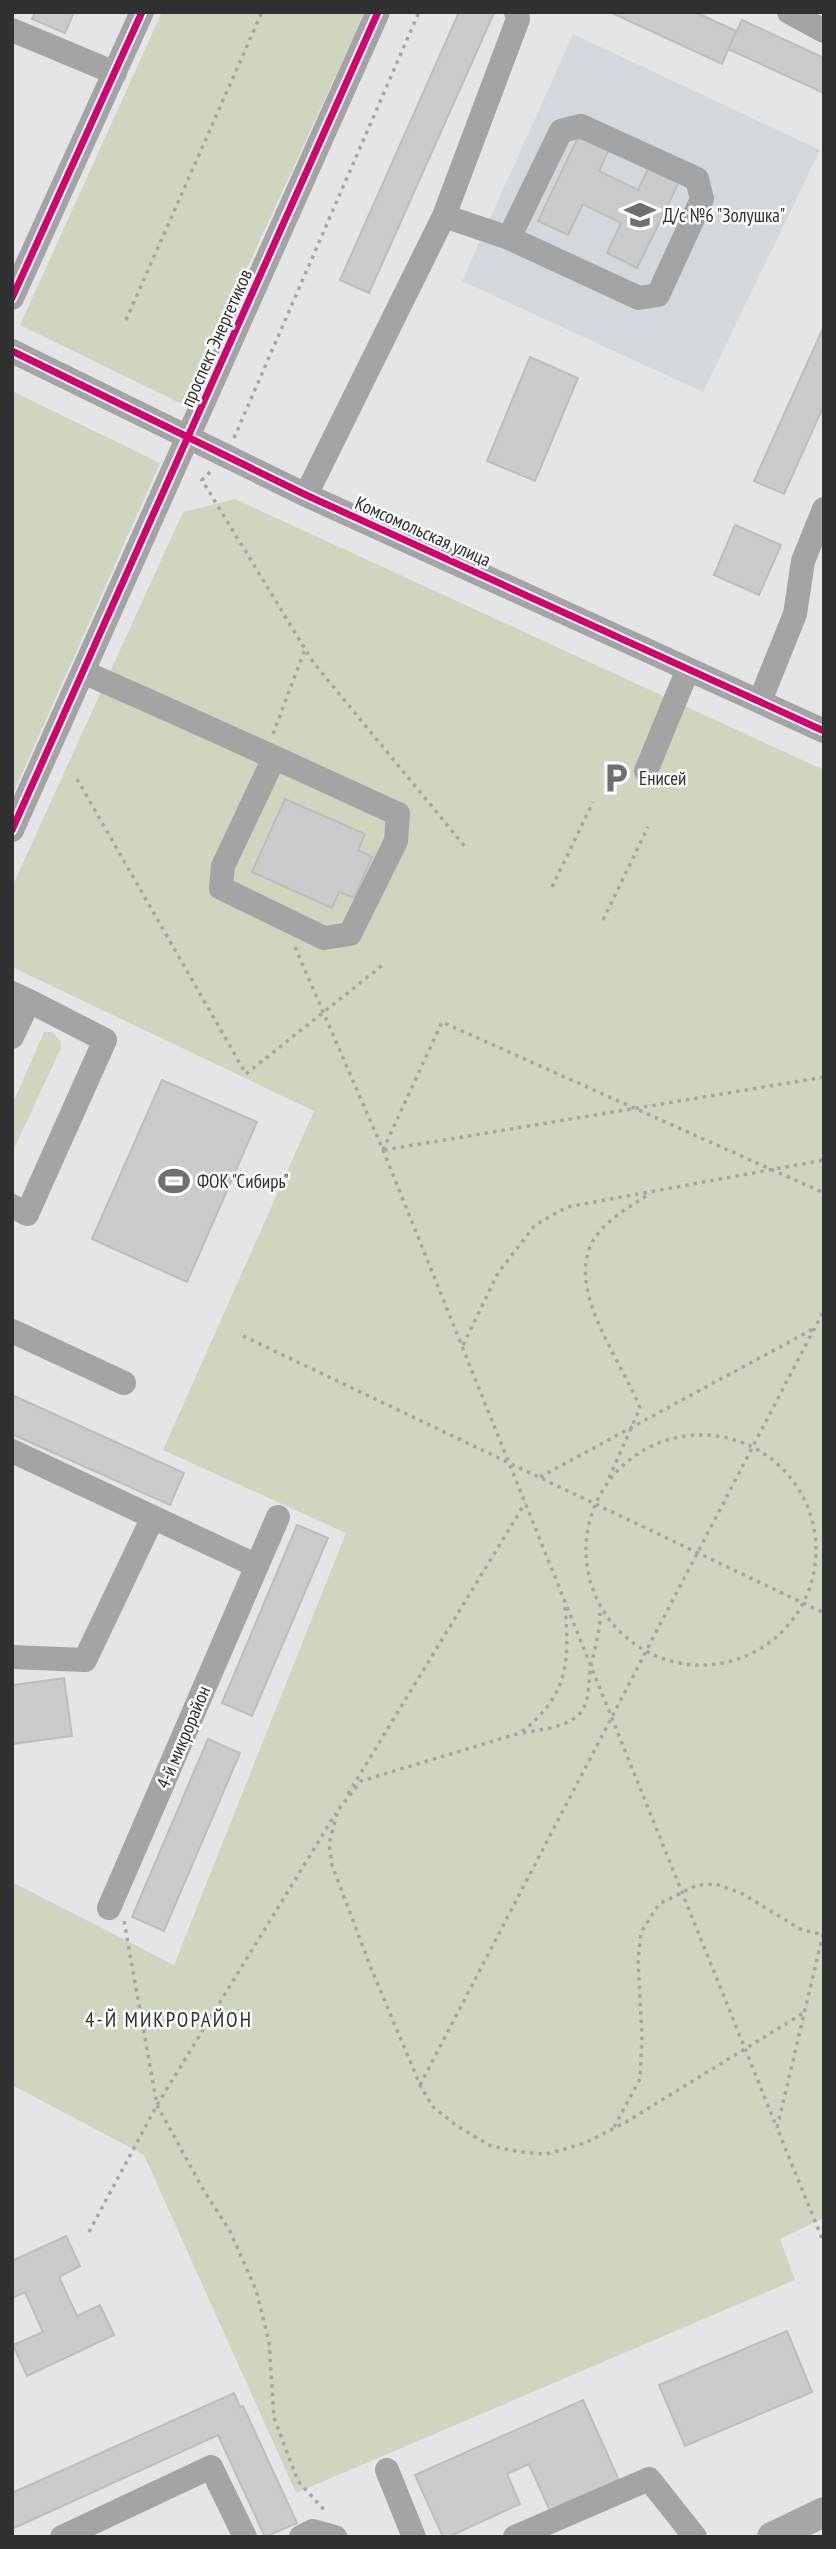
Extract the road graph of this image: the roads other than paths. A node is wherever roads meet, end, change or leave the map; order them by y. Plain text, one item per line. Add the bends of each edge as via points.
1 (142, 12) edge
2 (378, 12) edge
3 (516, 12) edge
4 (789, 12) edge
5 (12, 30) edge
6 (824, 31) edge
7 (115, 73) junction
8 (444, 216) junction
9 (509, 238) junction
10 (12, 298) edge
11 (12, 351) edge
12 (189, 439) junction
13 (306, 495) junction
14 (824, 509) edge
15 (688, 669) junction
16 (83, 672) junction
17 (760, 701) junction
18 (824, 731) edge
19 (272, 750) junction
20 (646, 771) dead end
21 (12, 830) edge
22 (21, 997) edge
23 (12, 1037) edge
24 (12, 1206) edge
25 (12, 1331) edge
26 (124, 1383) dead end
27 (12, 1451) edge
28 (153, 1517) junction
29 (278, 1517) dead end
30 (257, 1566) junction
31 (12, 1657) edge
32 (117, 1914) road end
33 (387, 2470) dead end
34 (824, 2512) edge
35 (62, 2537) edge
36 (245, 2537) edge
37 (301, 2537) edge
38 (335, 2537) edge
39 (414, 2537) edge
40 (515, 2537) edge
41 (695, 2537) edge
42 (772, 2537) edge

1 - 7 street
2 - 12 street, проспект Энергетиков
3 - 8 street via 518,19
4 - 6 street
5 - 7 street
7 - 10 street
8 - 9 street
8 - 13 street
9 - 9 street via 561,131 580,126 697,179 702,199 658,295 639,298
11 - 12 street, Комсомольская улица
12 - 13 street, Комсомольская улица
12 - 16 street, проспект Энергетиков
13 - 15 street, Комсомольская улица
14 - 17 street via 803,561 795,614
15 - 17 street, Комсомольская улица
15 - 20 street
16 - 19 street
16 - 21 street, проспект Энергетиков
17 - 18 street, Комсомольская улица
19 - 19 street via 398,814 396,841 350,934 324,938 221,888 223,866
22 - 23 street
22 - 24 street via 105,1040 27,1214
25 - 26 street
27 - 28 street
28 - 30 street
28 - 31 street via 85,1660
29 - 30 street, 4-й микрорайон
30 - 32 street, 4-й микрорайон
33 - 39 street
34 - 42 main road
35 - 36 street via 211,2467
37 - 38 street via 313,2531
40 - 41 street via 649,2479

